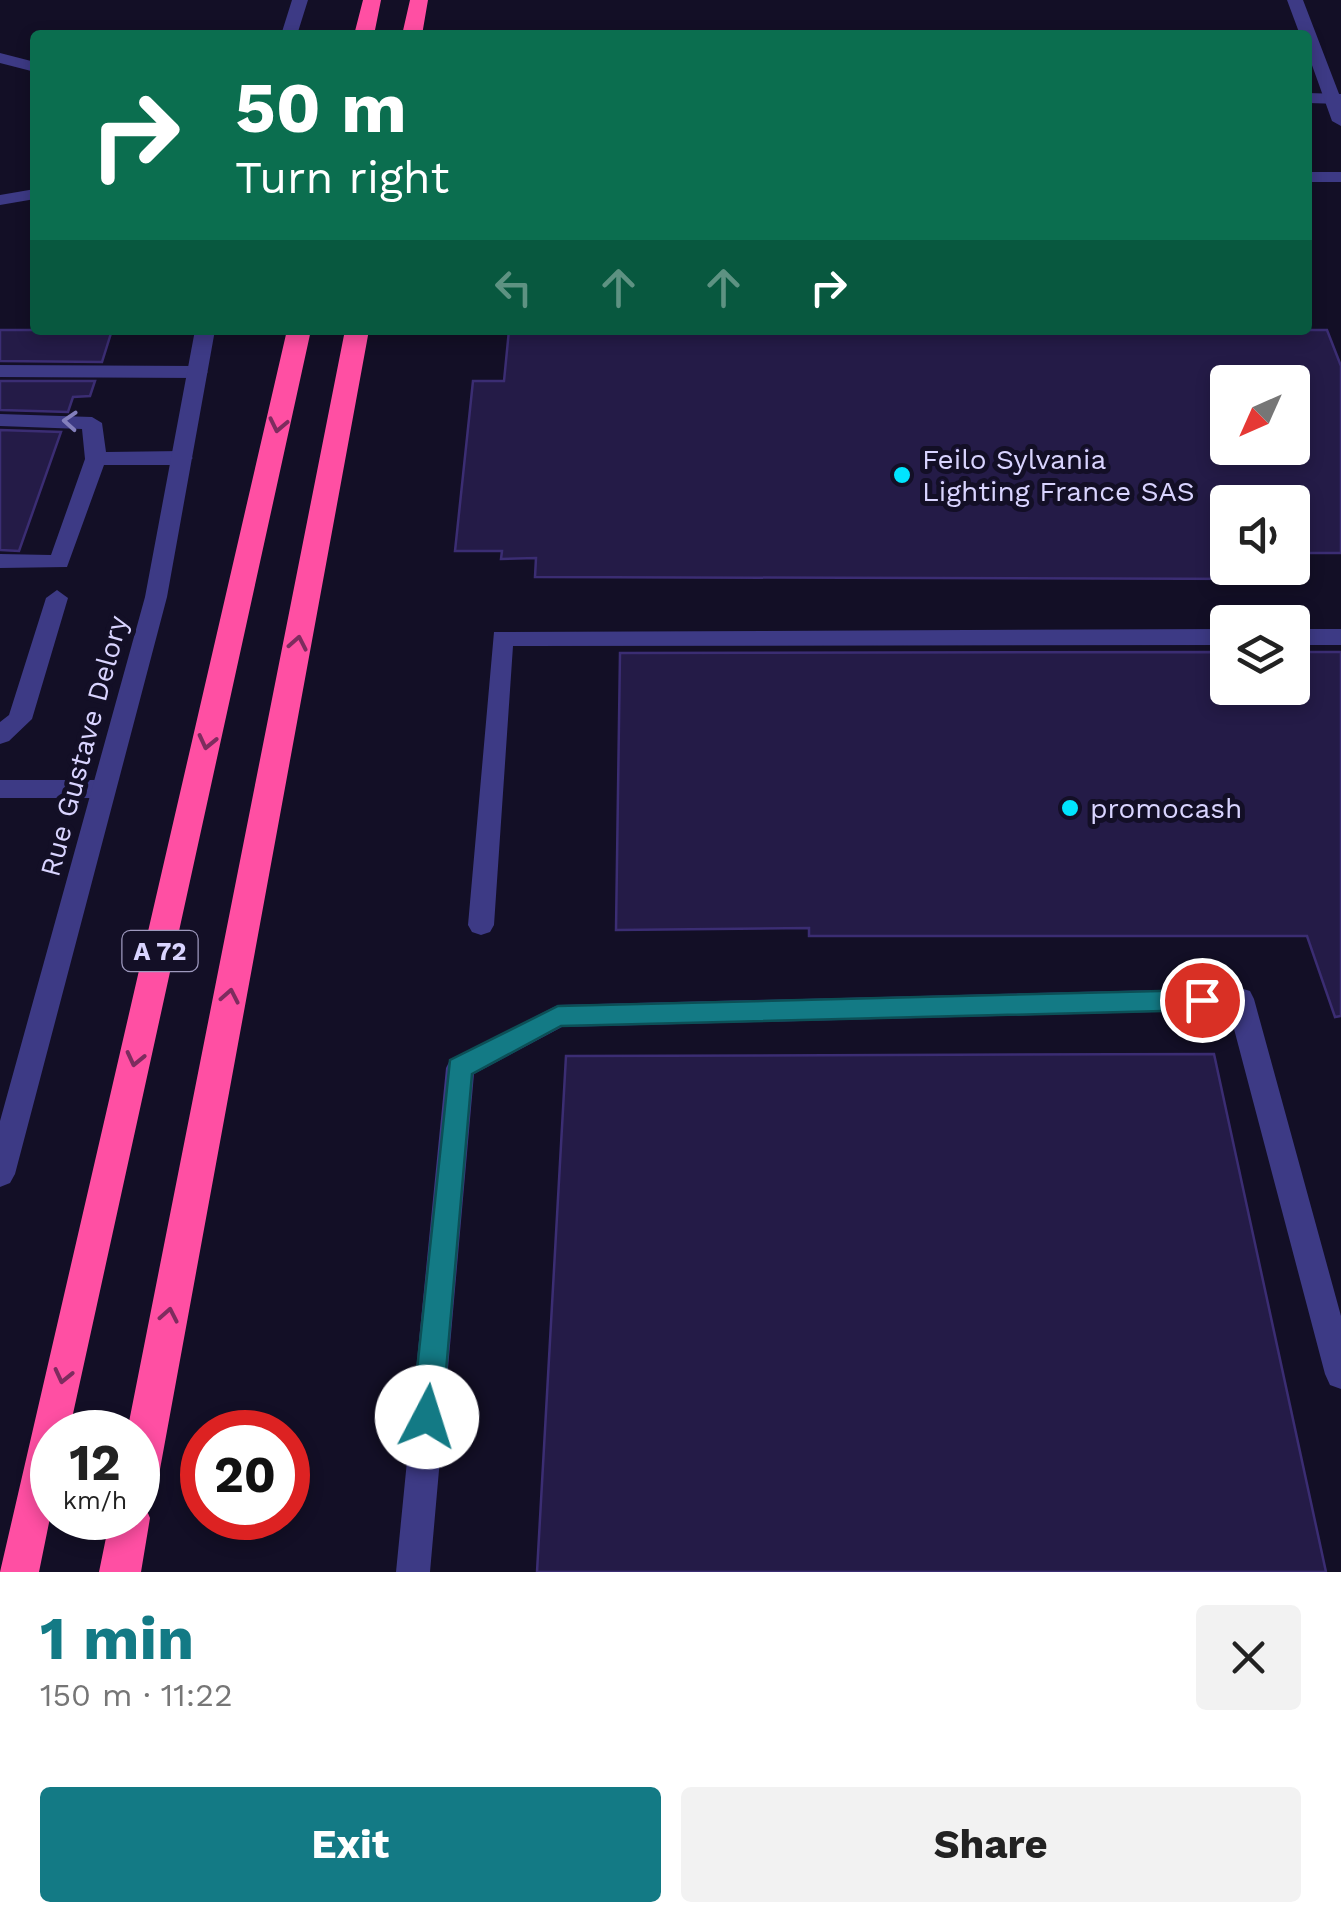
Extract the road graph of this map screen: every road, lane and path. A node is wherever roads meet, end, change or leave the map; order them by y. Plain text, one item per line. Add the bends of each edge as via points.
1 (300, 0) edge
2 (372, 0) edge
3 (419, 0) edge
4 (1295, 0) edge
5 (291, 30) edge
6 (365, 30) edge
7 (413, 30) edge
8 (1307, 30) edge
9 (1312, 41) edge
10 (0, 58) edge
11 (30, 66) edge
12 (1336, 99) edge
13 (1341, 121) edge
14 (1312, 176) edge
15 (1341, 177) edge
16 (30, 196) edge
17 (0, 200) edge
18 (204, 335) edge
19 (298, 335) edge
20 (356, 335) edge
21 (0, 372) edge
22 (198, 372) junction
23 (0, 420) edge
24 (182, 458) junction
25 (96, 459) junction
26 (0, 562) edge
27 (57, 598) dead end
28 (1210, 637) edge
29 (1310, 637) edge
30 (1341, 637) edge
31 (0, 735) edge
32 (0, 789) edge
33 (103, 789) junction
34 (481, 925) dead end
35 (7, 1124) edge
36 (0, 1174) edge
37 (1341, 1374) edge
38 (151, 1410) edge
39 (126, 1540) edge
40 (18, 1572) edge
41 (120, 1572) edge
42 (412, 1572) edge

1 - 5 street
2 - 6 highway
3 - 7 highway
4 - 8 street
9 - 12 street
10 - 11 street
12 - 13 street
14 - 15 street
16 - 17 street
18 - 22 street, Rue Gustave Delory
19 -> 40 highway, A 72
38 -> 20 highway, A 72
21 - 22 street
22 - 24 street, Rue Gustave Delory
25 -> 23 street via 92,423
24 - 25 street
24 - 33 street, Rue Gustave Delory via 156,597
25 - 26 street via 59,562
27 - 31 street via 20,719
28 - 34 street via 502,638
29 - 30 street
32 - 33 street
33 - 35 street, Rue Gustave Delory
35 - 36 street, Rue Gustave Delory
37 - 42 street via 1240,999 558,1016 460,1068
39 - 41 highway

